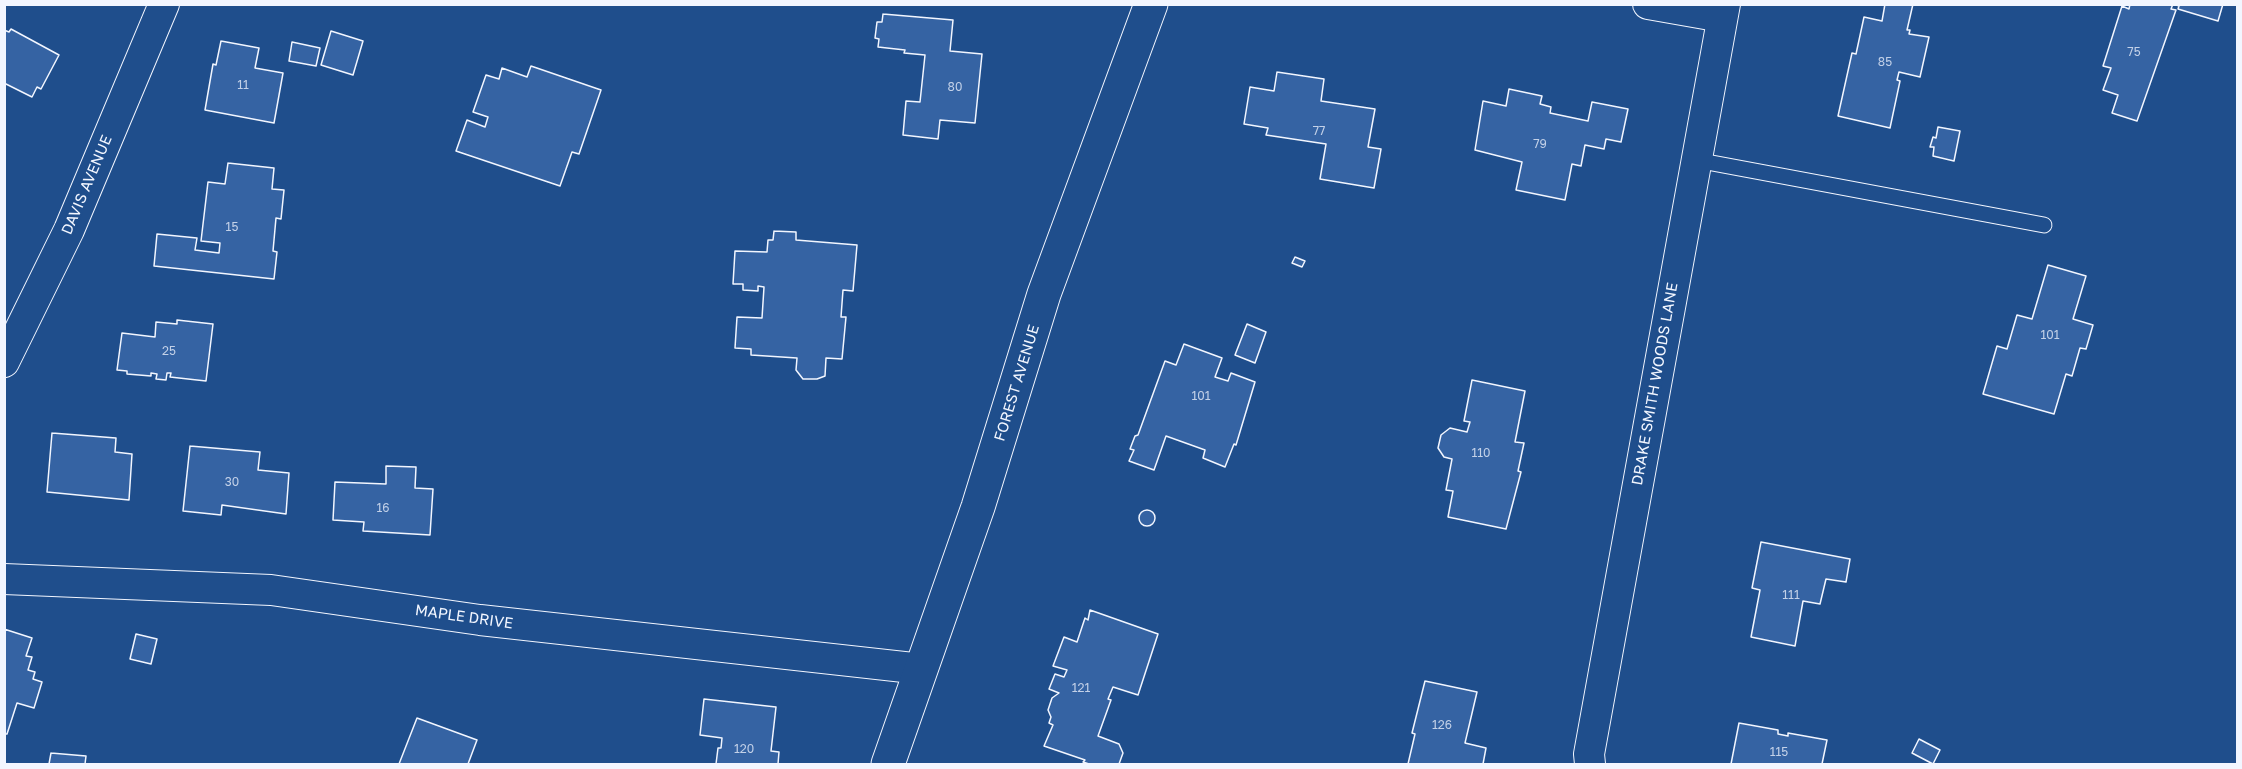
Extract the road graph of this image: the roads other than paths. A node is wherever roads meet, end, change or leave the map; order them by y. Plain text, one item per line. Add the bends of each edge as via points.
1 (164, 4) edge
2 (1151, 4) edge
3 (1648, 4) edge
4 (1723, 11) edge
5 (1696, 160) junction
6 (2044, 225) dead end
7 (4, 362) edge
8 (4, 579) edge
9 (922, 669) junction
10 (888, 765) edge
11 (1590, 765) edge

1 - 7 street, DAVIS AVENUE via 69,230
2 - 9 street, FOREST AVENUE via 1044,294 978,507
3 - 4 street
4 - 5 street, DRAKE SMITH WOODS LANE
5 - 6 lane
5 - 11 street, DRAKE SMITH WOODS LANE
8 - 9 street, MAPLE DRIVE via 271,590 480,620
9 - 10 street, FOREST AVENUE

